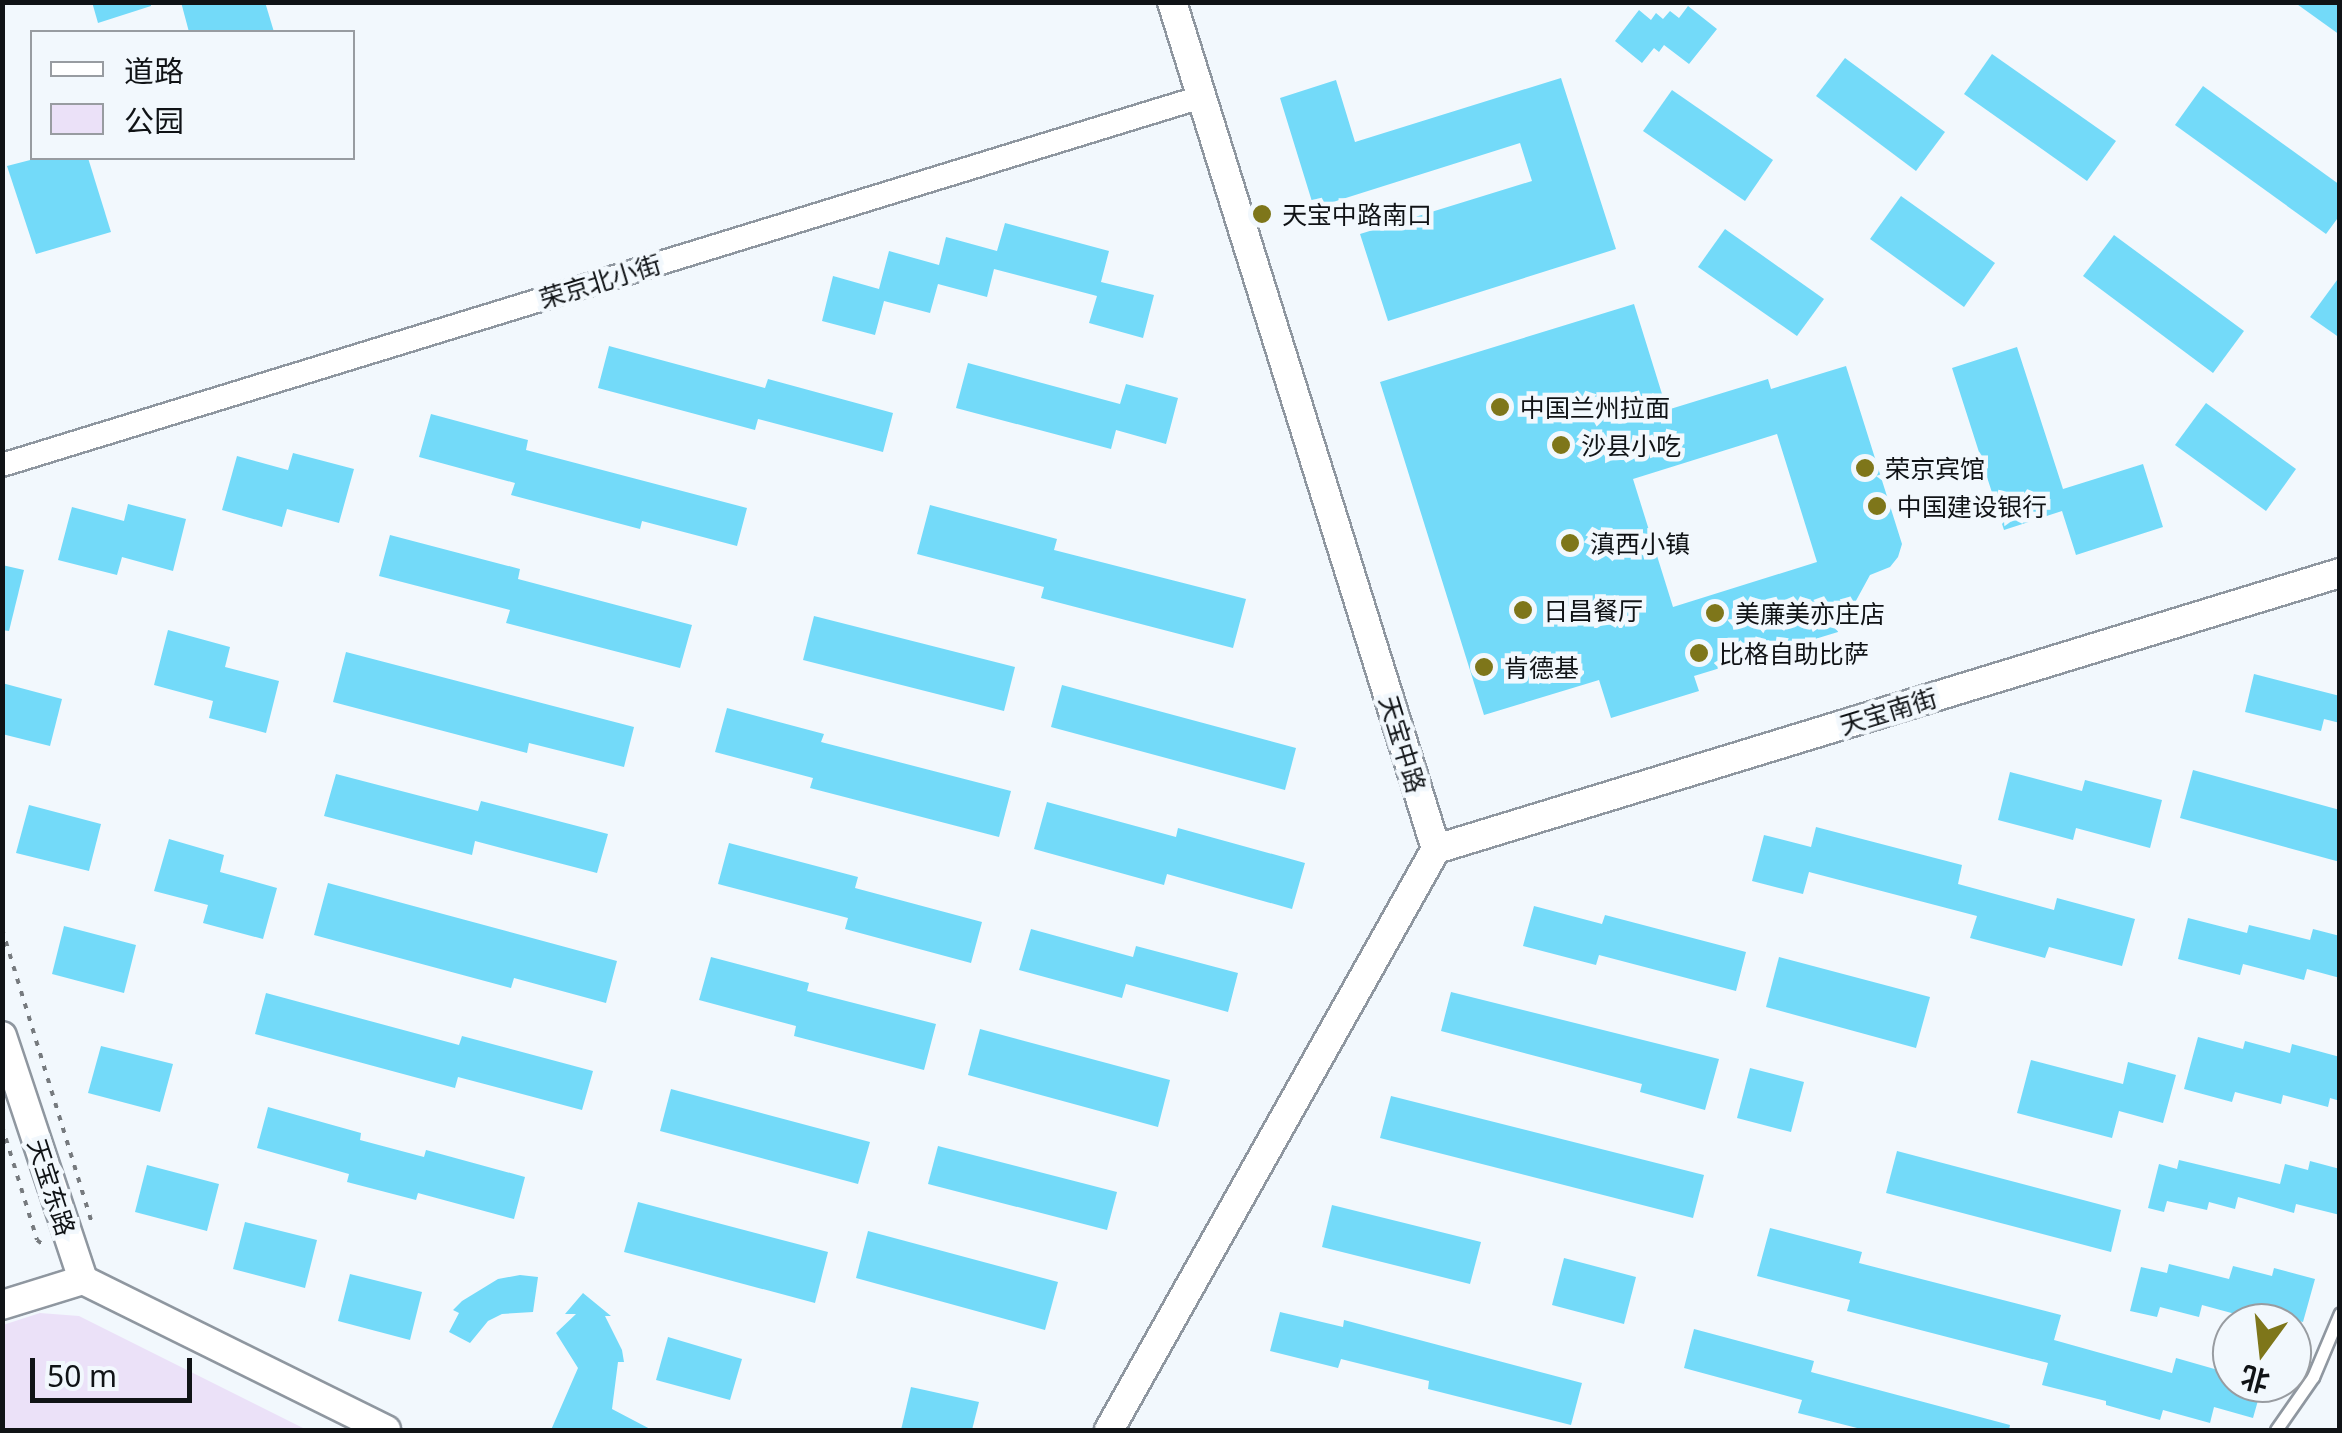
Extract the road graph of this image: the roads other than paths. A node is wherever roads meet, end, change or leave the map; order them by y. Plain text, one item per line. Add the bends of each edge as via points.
1 (1172, 2) edge
2 (1198, 98) junction
3 (2, 466) edge
4 (2340, 573) edge
5 (1436, 849) junction
6 (2, 1036) edge
7 (83, 1280) junction
8 (2, 1305) edge
9 (2340, 1312) edge
10 (386, 1430) edge
11 (1109, 1430) edge
12 (2276, 1430) edge

1 - 2 street, 天宝中路
2 - 3 street, 荣京北小街
2 - 5 street, 天宝中路
4 - 5 street, 天宝南街
5 - 11 street
6 - 7 street, 天宝东路
7 - 8 street
7 - 10 street
9 - 12 lane via 2314,1378

